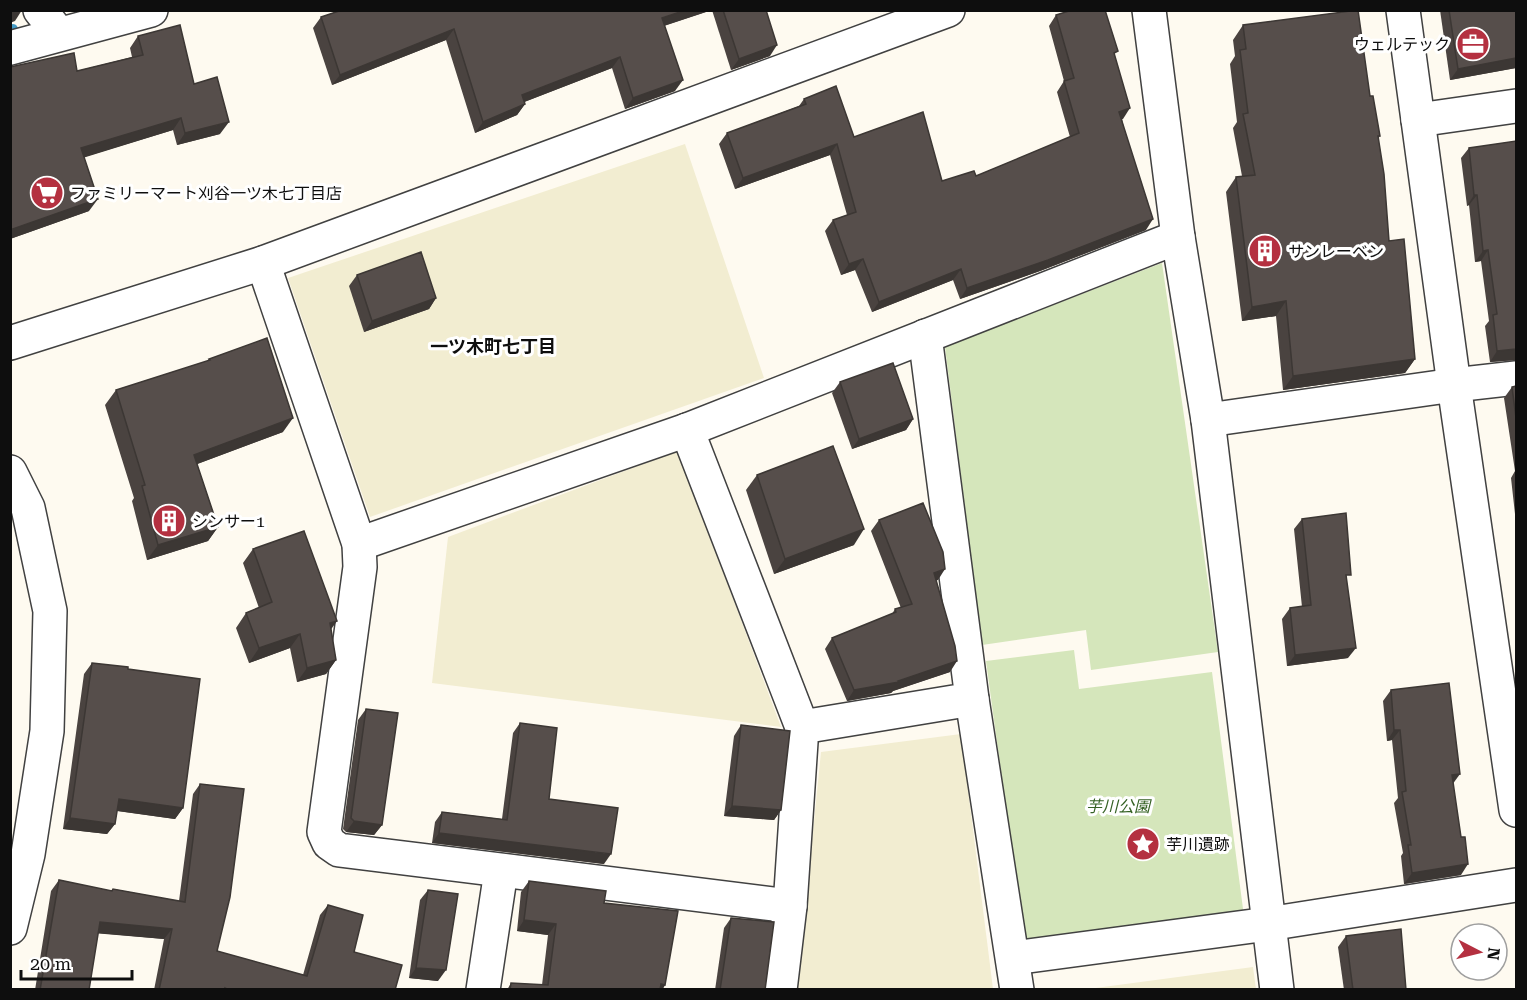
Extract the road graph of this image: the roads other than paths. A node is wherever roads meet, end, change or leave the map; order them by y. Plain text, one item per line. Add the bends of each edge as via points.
1 (151, 10) edge
2 (948, 10) edge
3 (1149, 10) edge
4 (1403, 10) edge
5 (49, 22) edge
6 (879, 22) edge
7 (10, 48) edge
8 (1516, 106) edge
9 (1418, 120) junction
10 (1178, 237) junction
11 (263, 263) junction
12 (925, 336) junction
13 (10, 343) edge
14 (1516, 378) edge
15 (1454, 385) junction
16 (1208, 420) junction
17 (687, 430) junction
18 (10, 472) edge
19 (359, 544) junction
20 (972, 699) junction
21 (802, 727) junction
22 (1510, 728) edge
23 (1516, 810) edge
24 (501, 871) junction
25 (1516, 885) edge
26 (790, 906) junction
27 (1268, 924) junction
28 (10, 928) edge
29 (1015, 974) edge
30 (483, 990) edge
31 (780, 990) edge
32 (1277, 990) edge

1 - 5 street
2 - 6 street
3 - 10 street
4 - 9 street
5 - 7 street
6 - 11 street
8 - 9 street
9 - 15 street
10 - 12 street
10 - 16 street
11 - 13 street
11 - 19 street
12 - 17 street
12 - 20 street
14 - 15 street
15 - 16 street
15 - 22 street
16 - 27 street
17 - 19 street
17 - 21 street
18 - 28 street via 28,508 50,611 47,731 28,854
19 - 24 street via 360,567 324,832 329,843 339,850
20 - 21 street
20 - 29 street
21 - 26 street
22 - 23 street
24 - 26 street
24 - 30 street
25 - 27 street
26 - 31 street
27 - 29 street
27 - 32 street

